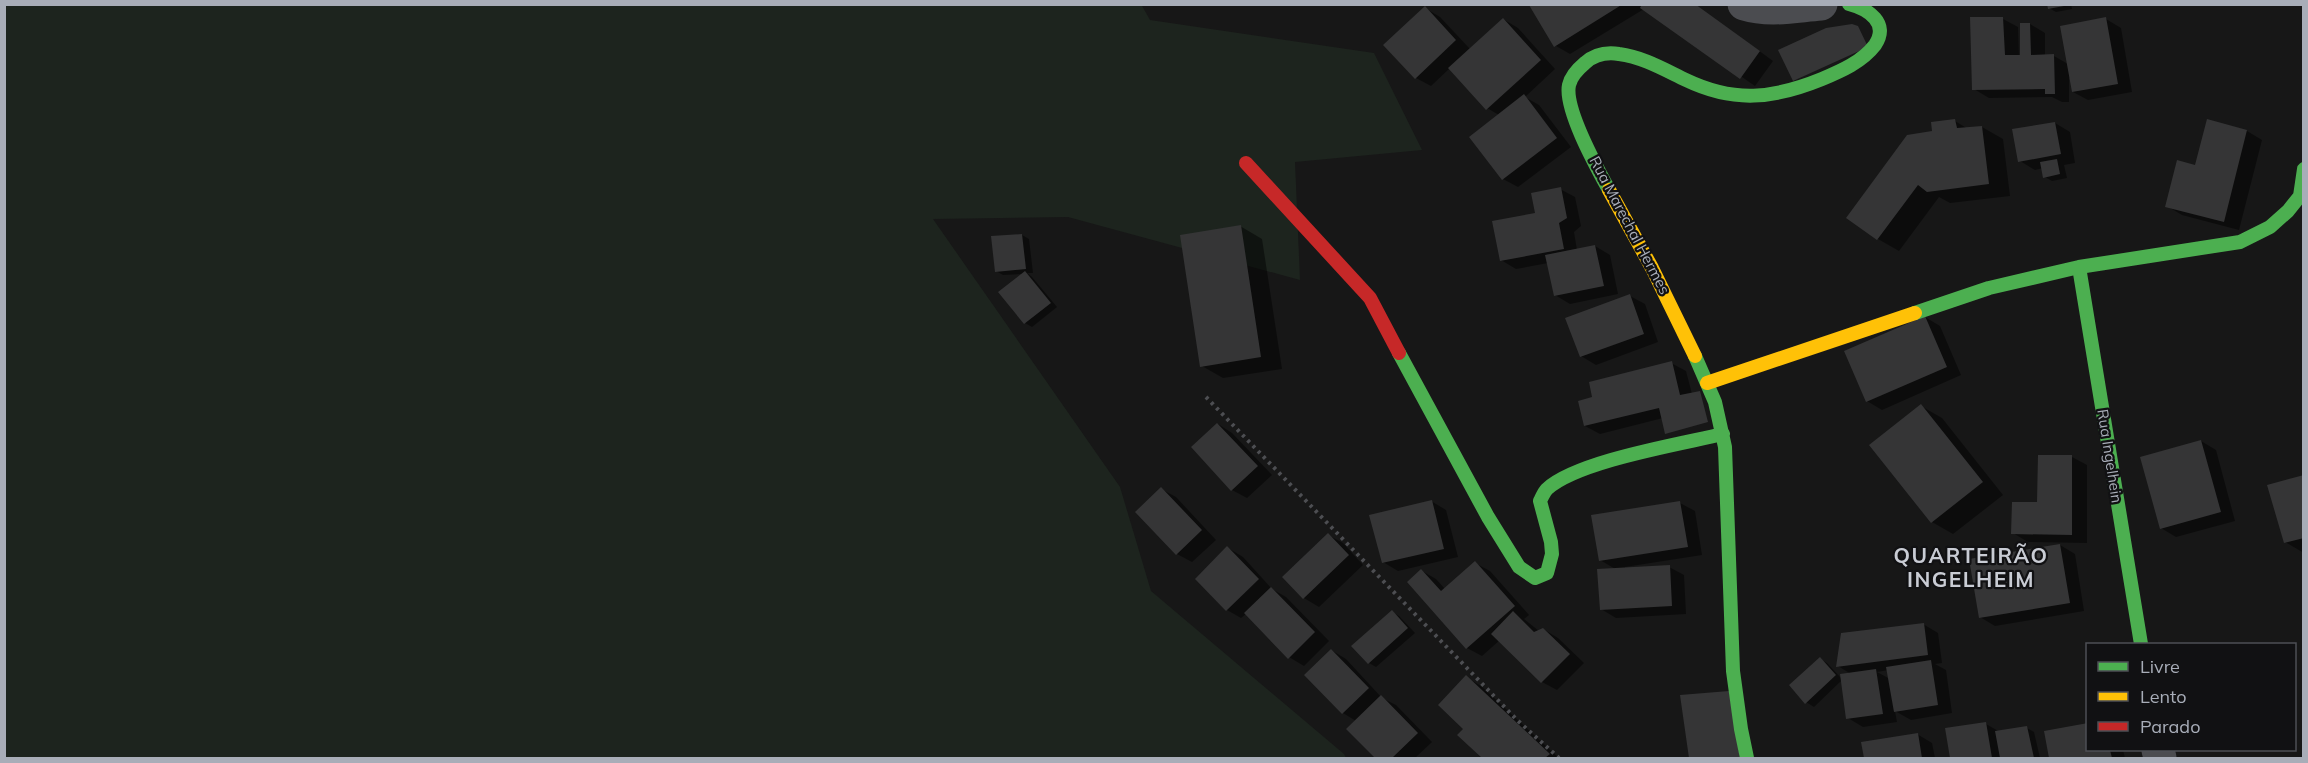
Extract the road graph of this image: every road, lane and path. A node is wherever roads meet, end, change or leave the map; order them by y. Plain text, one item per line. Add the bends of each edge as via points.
1 (1744, 4) edge
2 (1821, 4) edge
3 (1849, 4) edge
4 (1246, 163) dead end
5 (2304, 169) edge
6 (2079, 267) junction
7 (1707, 383) junction
8 (1206, 397) dead end
9 (1723, 434) junction
10 (2141, 643) edge
11 (1559, 759) edge
12 (1747, 759) edge

1 - 2 street via 1772,9
3 - 7 street, Rua Marechal Hermes via 1866,8 1875,17 1880,32 1877,44 1855,64 1793,90 1746,97 1714,92 1626,55 1604,53 1590,58 1568,87 1569,104 1608,188 1661,282
4 - 9 street via 1370,298 1488,517 1519,567 1535,578 1547,573 1552,554 1540,501 1546,490 1600,465
5 - 6 street via 2300,196 2288,211 2270,227 2240,242
6 - 7 street via 1989,288
6 - 10 street, Rua Ingelhein
7 - 9 street, Rua Marechal Hermes
8 - 11 path
9 - 12 street, Rua Marechal Hermes via 1733,669 1738,724

